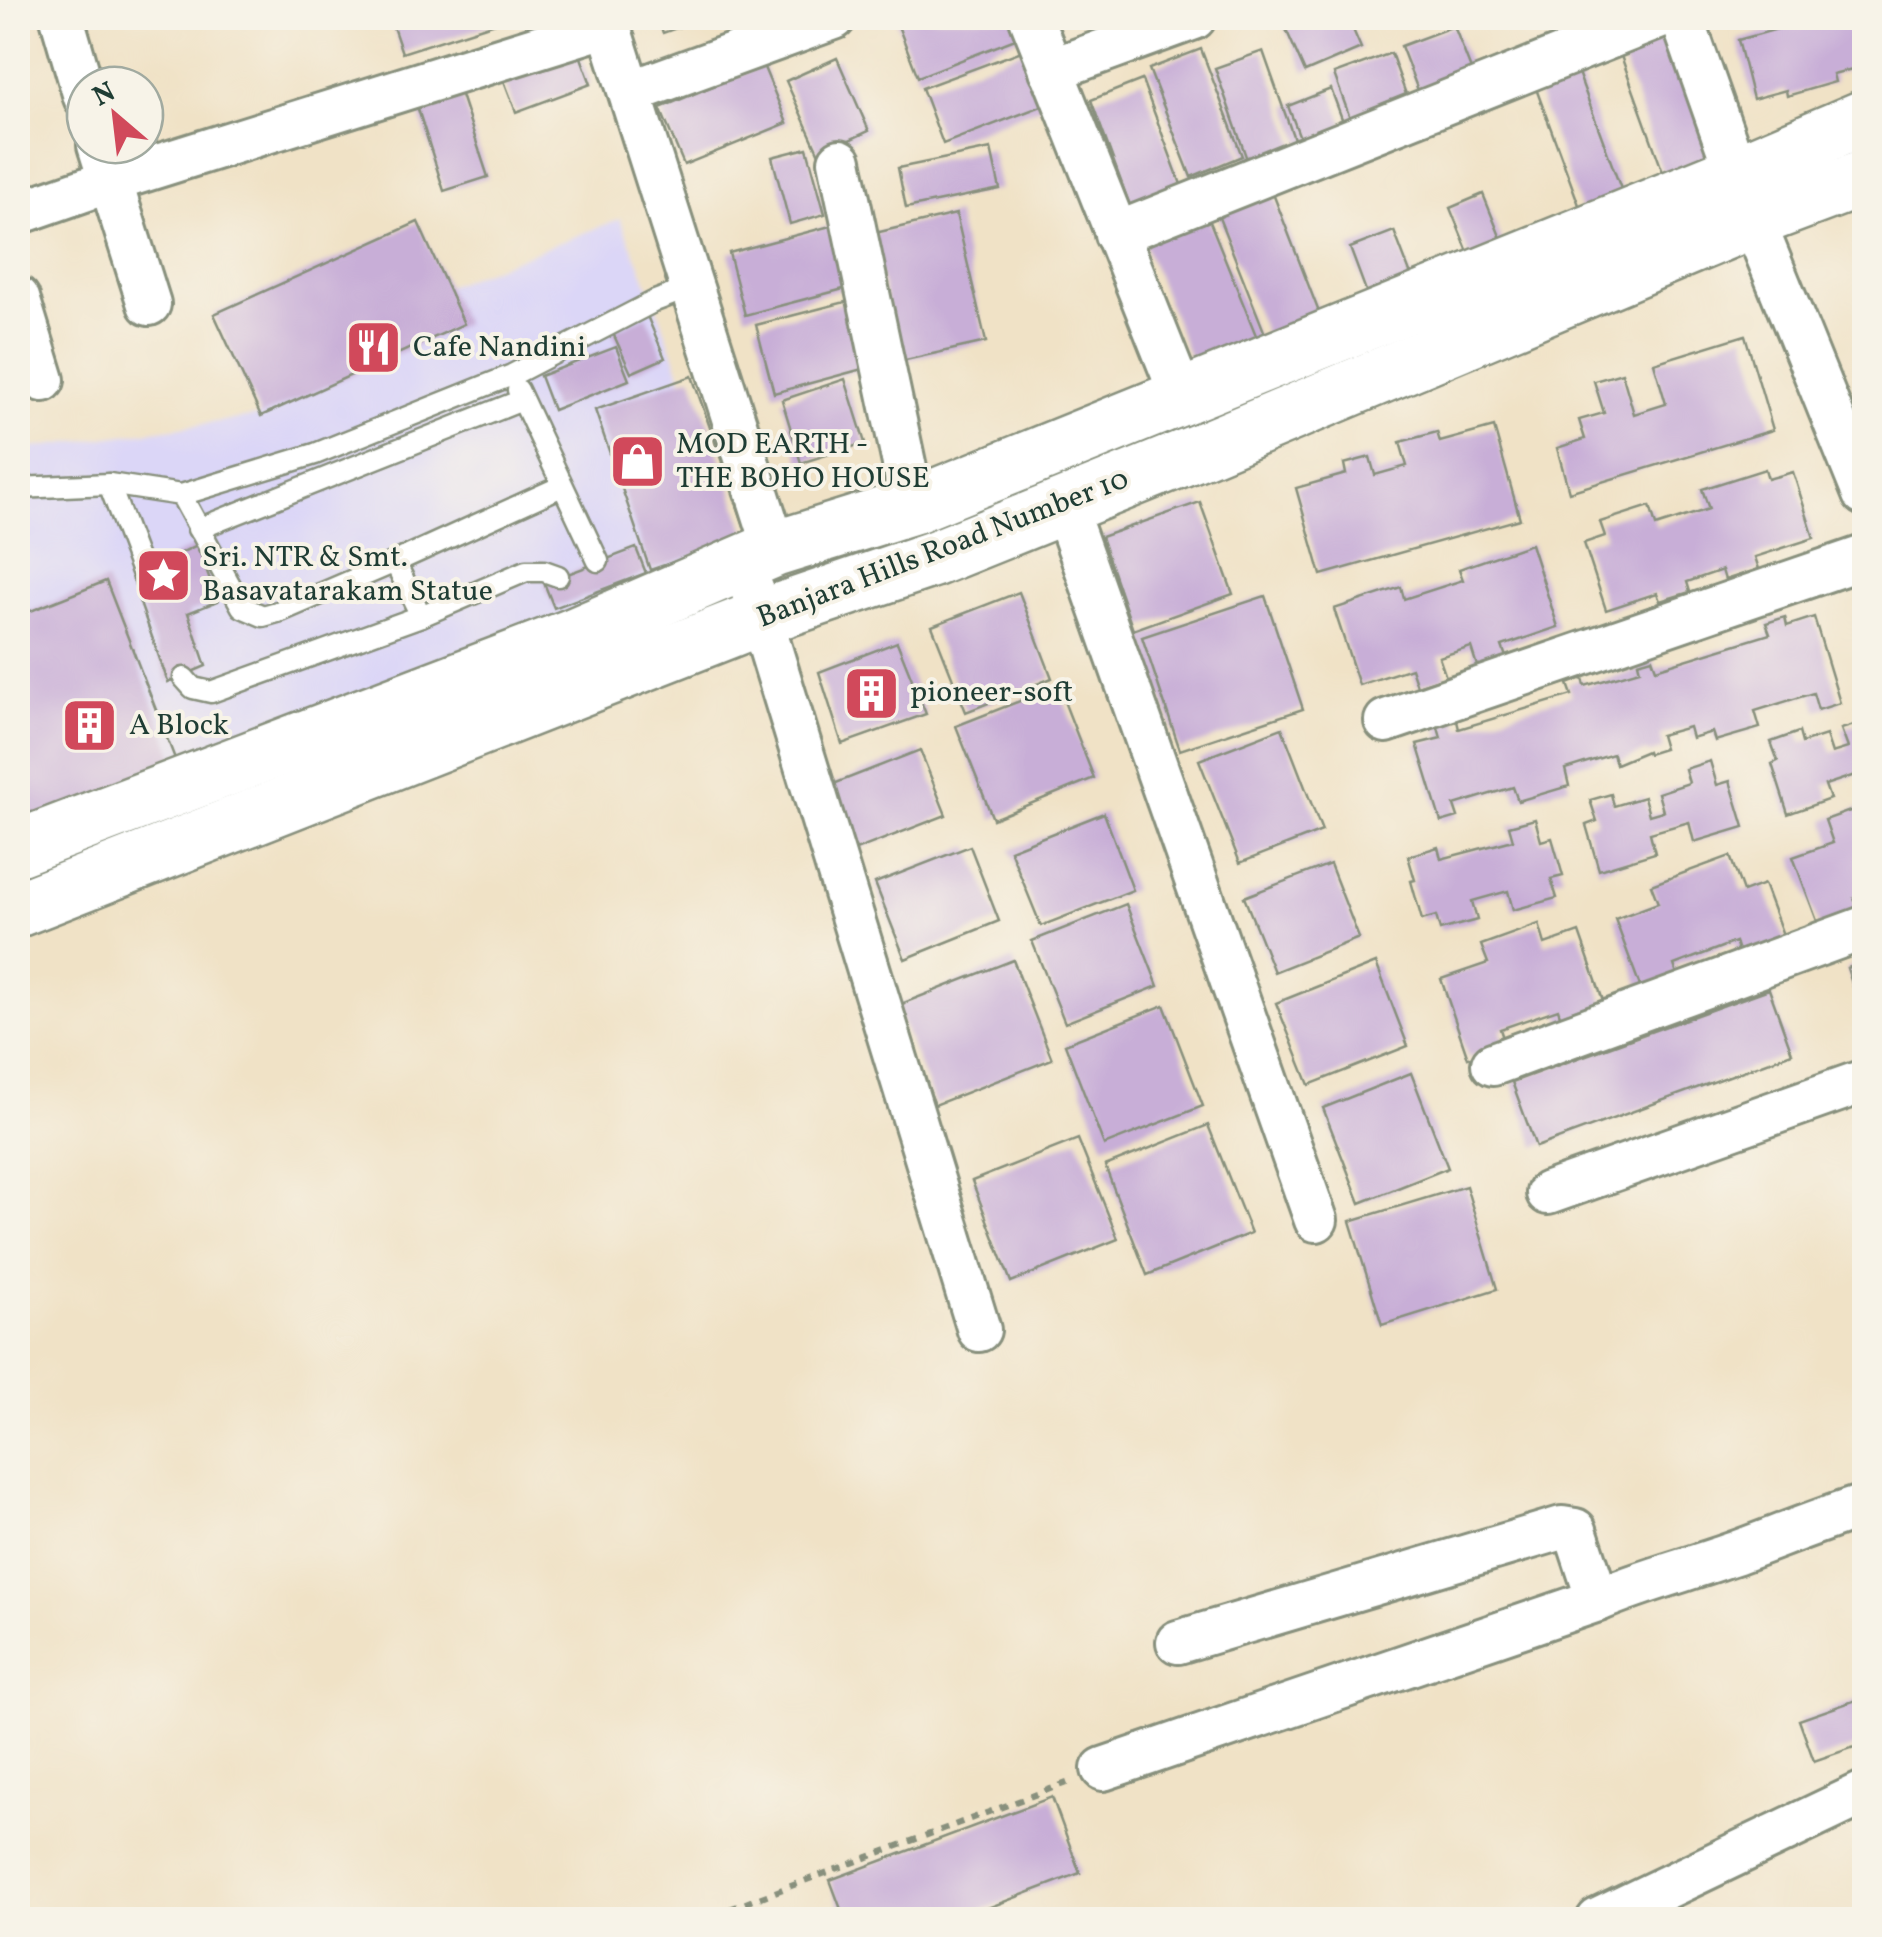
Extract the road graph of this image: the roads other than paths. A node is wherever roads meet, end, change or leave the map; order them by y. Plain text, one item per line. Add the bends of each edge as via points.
1 (62, 18) edge
2 (834, 18) edge
3 (1031, 18) edge
4 (1194, 18) edge
5 (1658, 18) edge
6 (1682, 18) edge
7 (607, 21) edge
8 (76, 65) edge
9 (1051, 70) junction
10 (631, 92) junction
11 (1864, 118) edge
12 (165, 146) edge
13 (840, 162) dead end
14 (101, 165) edge
15 (105, 165) edge
16 (1864, 178) edge
17 (1744, 197) junction
18 (18, 213) edge
19 (1116, 234) junction
20 (692, 288) junction
21 (18, 298) edge
22 (149, 304) dead end
23 (512, 374) junction
24 (43, 380) dead end
25 (1182, 397) junction
26 (522, 400) junction
27 (109, 484) junction
28 (562, 486) junction
29 (18, 488) edge
30 (1864, 494) edge
31 (180, 495) junction
32 (1064, 505) junction
33 (913, 506) junction
34 (198, 529) junction
35 (758, 556) junction
36 (1864, 556) edge
37 (598, 561) dead end
38 (395, 562) junction
39 (558, 576) dead end
40 (148, 585) dead end
41 (421, 616) junction
42 (762, 617) junction
43 (184, 678) dead end
44 (1386, 721) dead end
45 (18, 848) edge
46 (18, 909) edge
47 (1864, 928) edge
48 (1492, 1064) dead end
49 (1864, 1081) edge
50 (1548, 1193) dead end
51 (1316, 1220) dead end
52 (979, 1330) dead end
53 (1864, 1506) edge
54 (1598, 1600) junction
55 (1178, 1642) dead end
56 (1103, 1770) road end
57 (1864, 1793) edge
58 (1598, 1920) edge

1 - 8 street
2 - 10 street
3 - 9 street
4 - 9 street
5 - 19 street
6 - 17 street
7 - 10 street
7 - 12 street
9 - 19 street
10 - 20 street
11 - 17 main road, Banjara Hills Road Number 10
13 - 33 street
14 - 18 street
15 - 22 street
16 - 17 main road, Banjara Hills Road Number 10
17 - 25 main road, Banjara Hills Road Number 10
17 - 30 street
17 - 32 main road, Banjara Hills Road Number 10
19 - 25 street
20 - 23 lane
20 - 35 street
21 - 24 street
23 - 26 lane
23 - 31 lane via 315,454
25 - 33 main road, Banjara Hills Road Number 10
26 - 28 lane
26 - 34 lane
27 - 29 lane
27 - 31 lane
27 - 40 lane
28 - 37 lane
28 - 38 lane
31 - 34 lane
32 - 42 main road, Banjara Hills Road Number 10 via 933,559
32 - 51 street
33 - 35 main road, Banjara Hills Road Number 10
34 - 38 lane via 242,608 255,614 282,611
35 - 42 street
35 - 45 main road, Banjara Hills Road Number 10 via 597,614
36 - 44 street
38 - 41 lane
39 - 41 lane via 526,572
41 - 43 lane via 211,692 192,688
42 - 46 main road, Banjara Hills Road Number 10
42 - 52 street
47 - 48 street
49 - 50 street
53 - 54 street
54 - 55 street via 1575,1530 1562,1528
54 - 56 street
57 - 58 street

